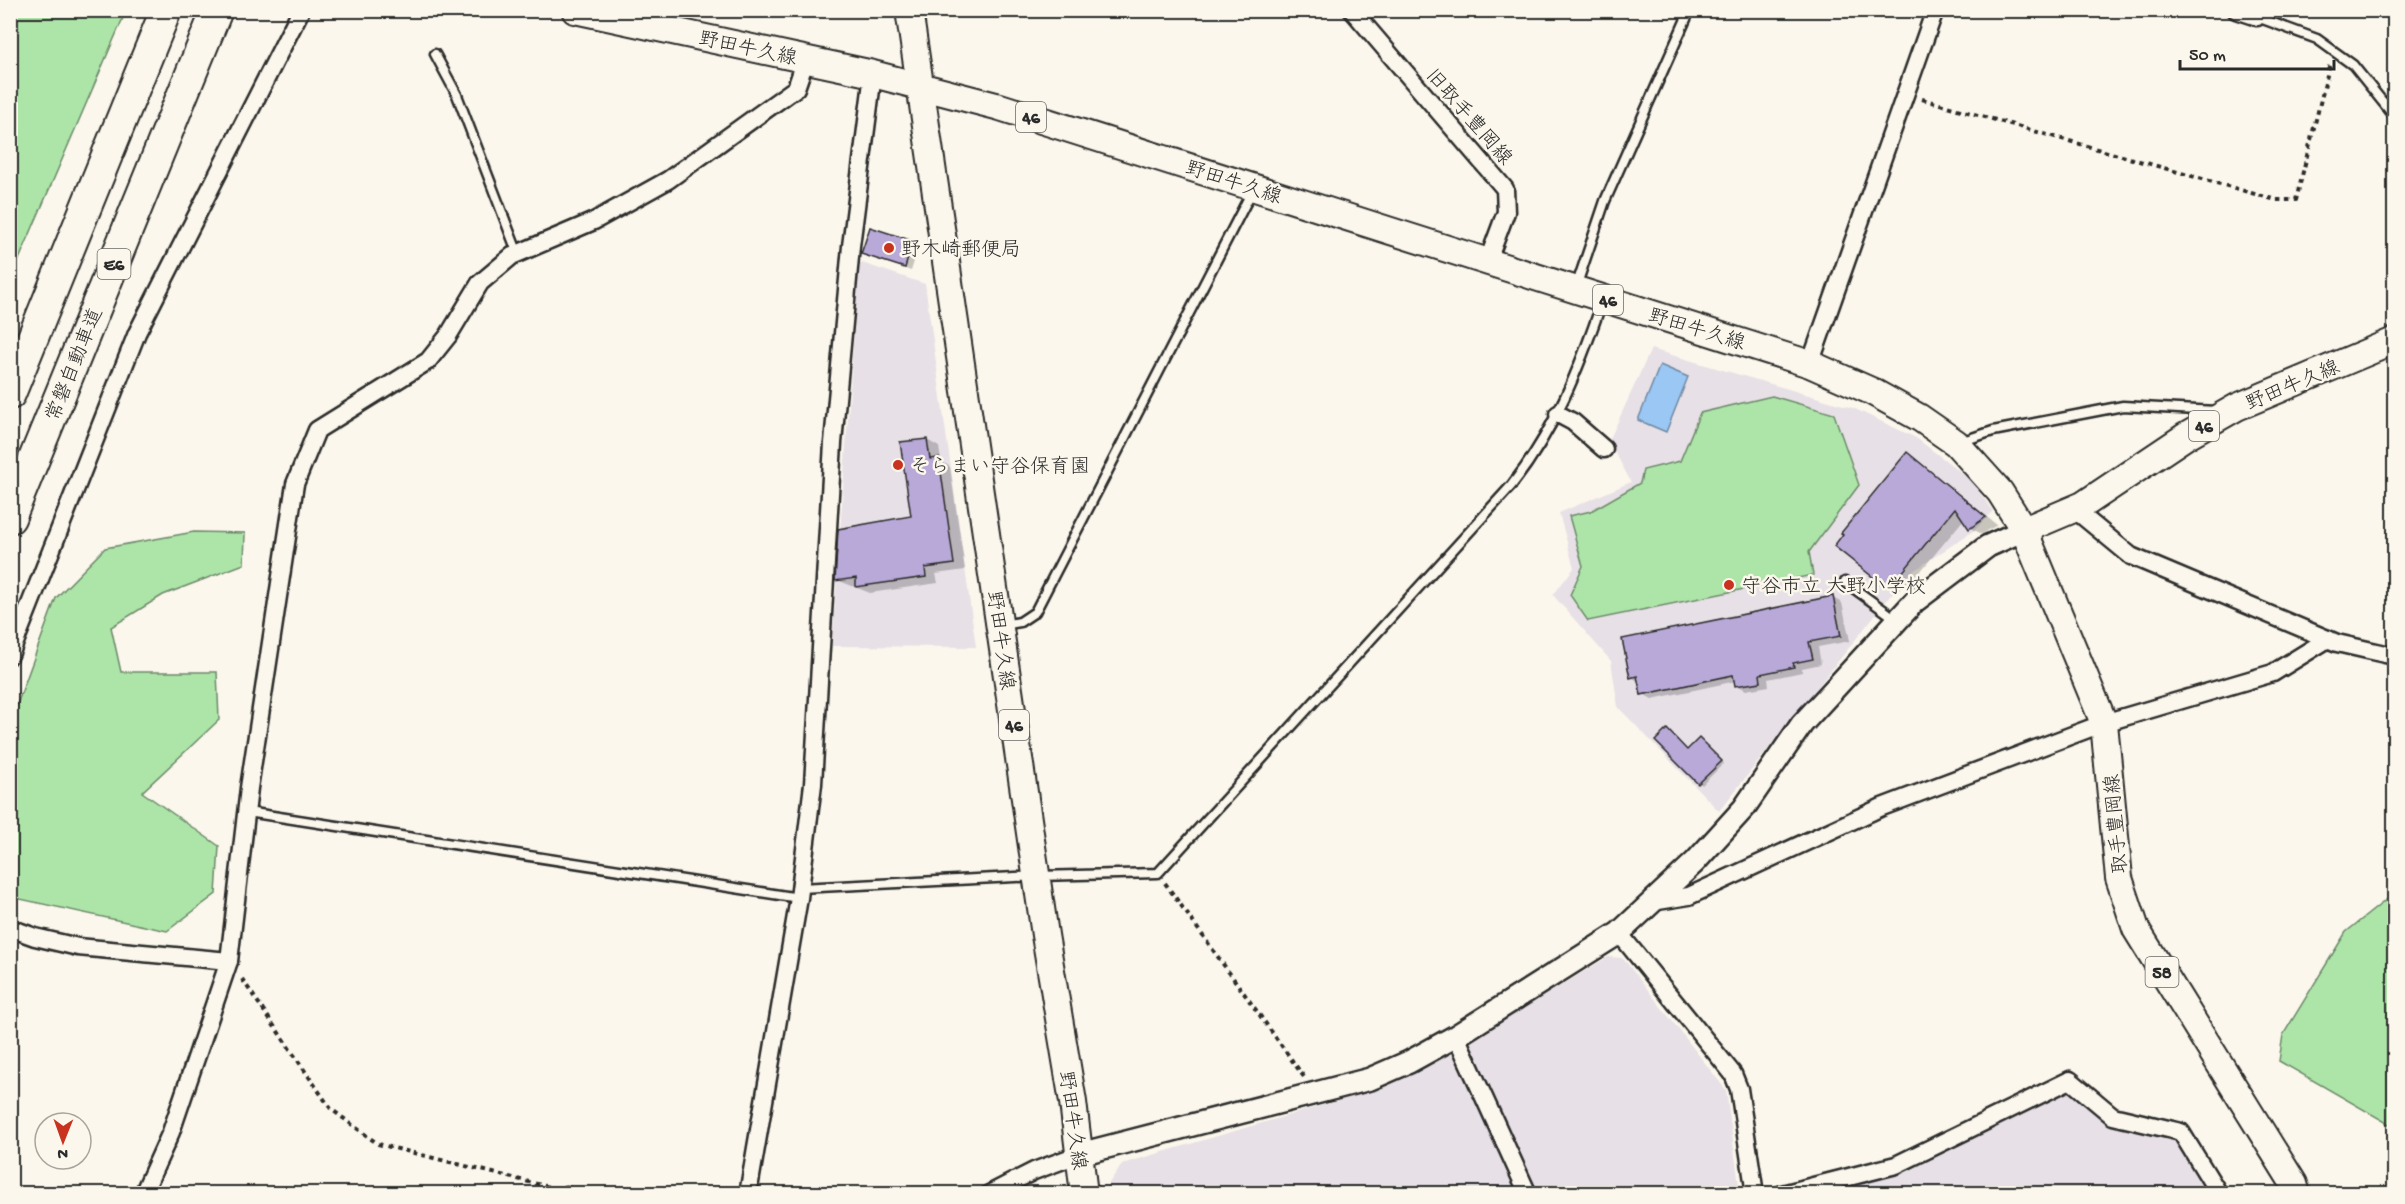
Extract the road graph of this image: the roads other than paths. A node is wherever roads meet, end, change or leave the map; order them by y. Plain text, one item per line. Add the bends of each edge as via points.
1 (166, 10) edge
2 (217, 10) edge
3 (301, 10) edge
4 (575, 10) edge
5 (909, 10) edge
6 (1352, 10) edge
7 (1690, 10) edge
8 (1935, 10) edge
9 (2236, 10) edge
10 (2258, 14) edge
11 (435, 54) dead end
12 (806, 59) junction
13 (873, 74) junction
14 (921, 86) junction
15 (2394, 94) edge
16 (2387, 106) junction
17 (2394, 116) edge
18 (1254, 188) junction
19 (518, 254) junction
20 (1487, 263) junction
21 (1575, 290) junction
22 (1604, 299) junction
23 (2394, 341) edge
24 (1810, 364) junction
25 (10, 394) edge
26 (2228, 412) junction
27 (1558, 414) junction
28 (1956, 443) junction
29 (1604, 448) dead end
30 (2074, 509) junction
31 (10, 518) edge
32 (2024, 530) junction
33 (1845, 582) dead end
34 (1896, 620) junction
35 (1000, 626) junction
36 (2328, 639) junction
37 (10, 655) edge
38 (2394, 656) edge
39 (2104, 723) junction
40 (247, 812) junction
41 (1036, 876) junction
42 (800, 893) junction
43 (1652, 902) junction
44 (10, 928) edge
45 (1619, 933) junction
46 (230, 961) junction
47 (1456, 1036) junction
48 (1080, 1154) junction
49 (143, 1194) edge
50 (748, 1194) edge
51 (989, 1194) edge
52 (1084, 1194) edge
53 (1528, 1194) edge
54 (1755, 1194) edge
55 (1782, 1194) edge
56 (2219, 1194) edge
57 (2297, 1194) edge

1 - 25 highway, E6
2 - 31 highway, 常磐自動車道 / E6
3 - 37 street via 137,333
4 - 12 main road, 野田牛久線 / 46
5 - 14 main road
6 - 20 street, 旧取手豊岡線 via 1505,189 1506,212
7 - 21 lane via 1605,201
8 - 24 street
9 - 10 street
10 - 16 lane via 2317,39 2353,64
11 - 19 lane via 457,95
12 - 13 main road, 野田牛久線 / 46
12 - 19 street via 796,88 668,180 594,221
13 - 14 main road, 野田牛久線 / 46
13 - 42 street via 850,246 833,443 813,784
14 - 18 main road, 野田牛久線 / 46
14 - 35 main road, 野田牛久線 / 46
15 - 16 lane
16 - 17 lane
18 - 20 main road, 野田牛久線 / 46
18 - 35 lane via 1035,612
19 - 40 street via 480,283 428,361 317,430 295,484
20 - 21 main road, 野田牛久線 / 46
21 - 22 main road, 野田牛久線 / 46
22 - 24 main road, 野田牛久線 / 46
22 - 27 lane
23 - 26 main road, 野田牛久線 / 46
24 - 28 main road, 野田牛久線 / 46 via 1872,391
26 - 28 lane via 2123,406 1993,431
26 - 30 main road, 野田牛久線 / 46
27 - 29 street
27 - 41 lane via 1537,452 1511,486 1158,873
28 - 32 main road, 野田牛久線 / 46 via 2000,492
30 - 32 main road, 野田牛久線 / 46
30 - 36 street via 2131,556
32 - 34 street via 1988,546 1933,585
32 - 39 main road, 取手豊岡線 / 58
33 - 34 lane
34 - 43 street via 1802,724 1744,808
35 - 41 main road, 野田牛久線 / 46
36 - 38 street
36 - 39 street via 2272,673
39 - 43 street via 1882,807 1689,896
39 - 57 main road, 取手豊岡線 / 58 via 2119,878 2136,929
40 - 42 lane
40 - 46 street
41 - 42 lane
41 - 48 main road, 野田牛久線 / 46
42 - 50 street
43 - 45 street
44 - 46 street via 78,947
45 - 47 street
45 - 54 street via 1733,1074 1739,1089
46 - 49 street via 171,1132
47 - 48 street via 1370,1079
47 - 53 street
48 - 51 street
48 - 52 main road, 野田牛久線 / 46
55 - 56 street via 1896,1165 2070,1080 2113,1116 2181,1132

